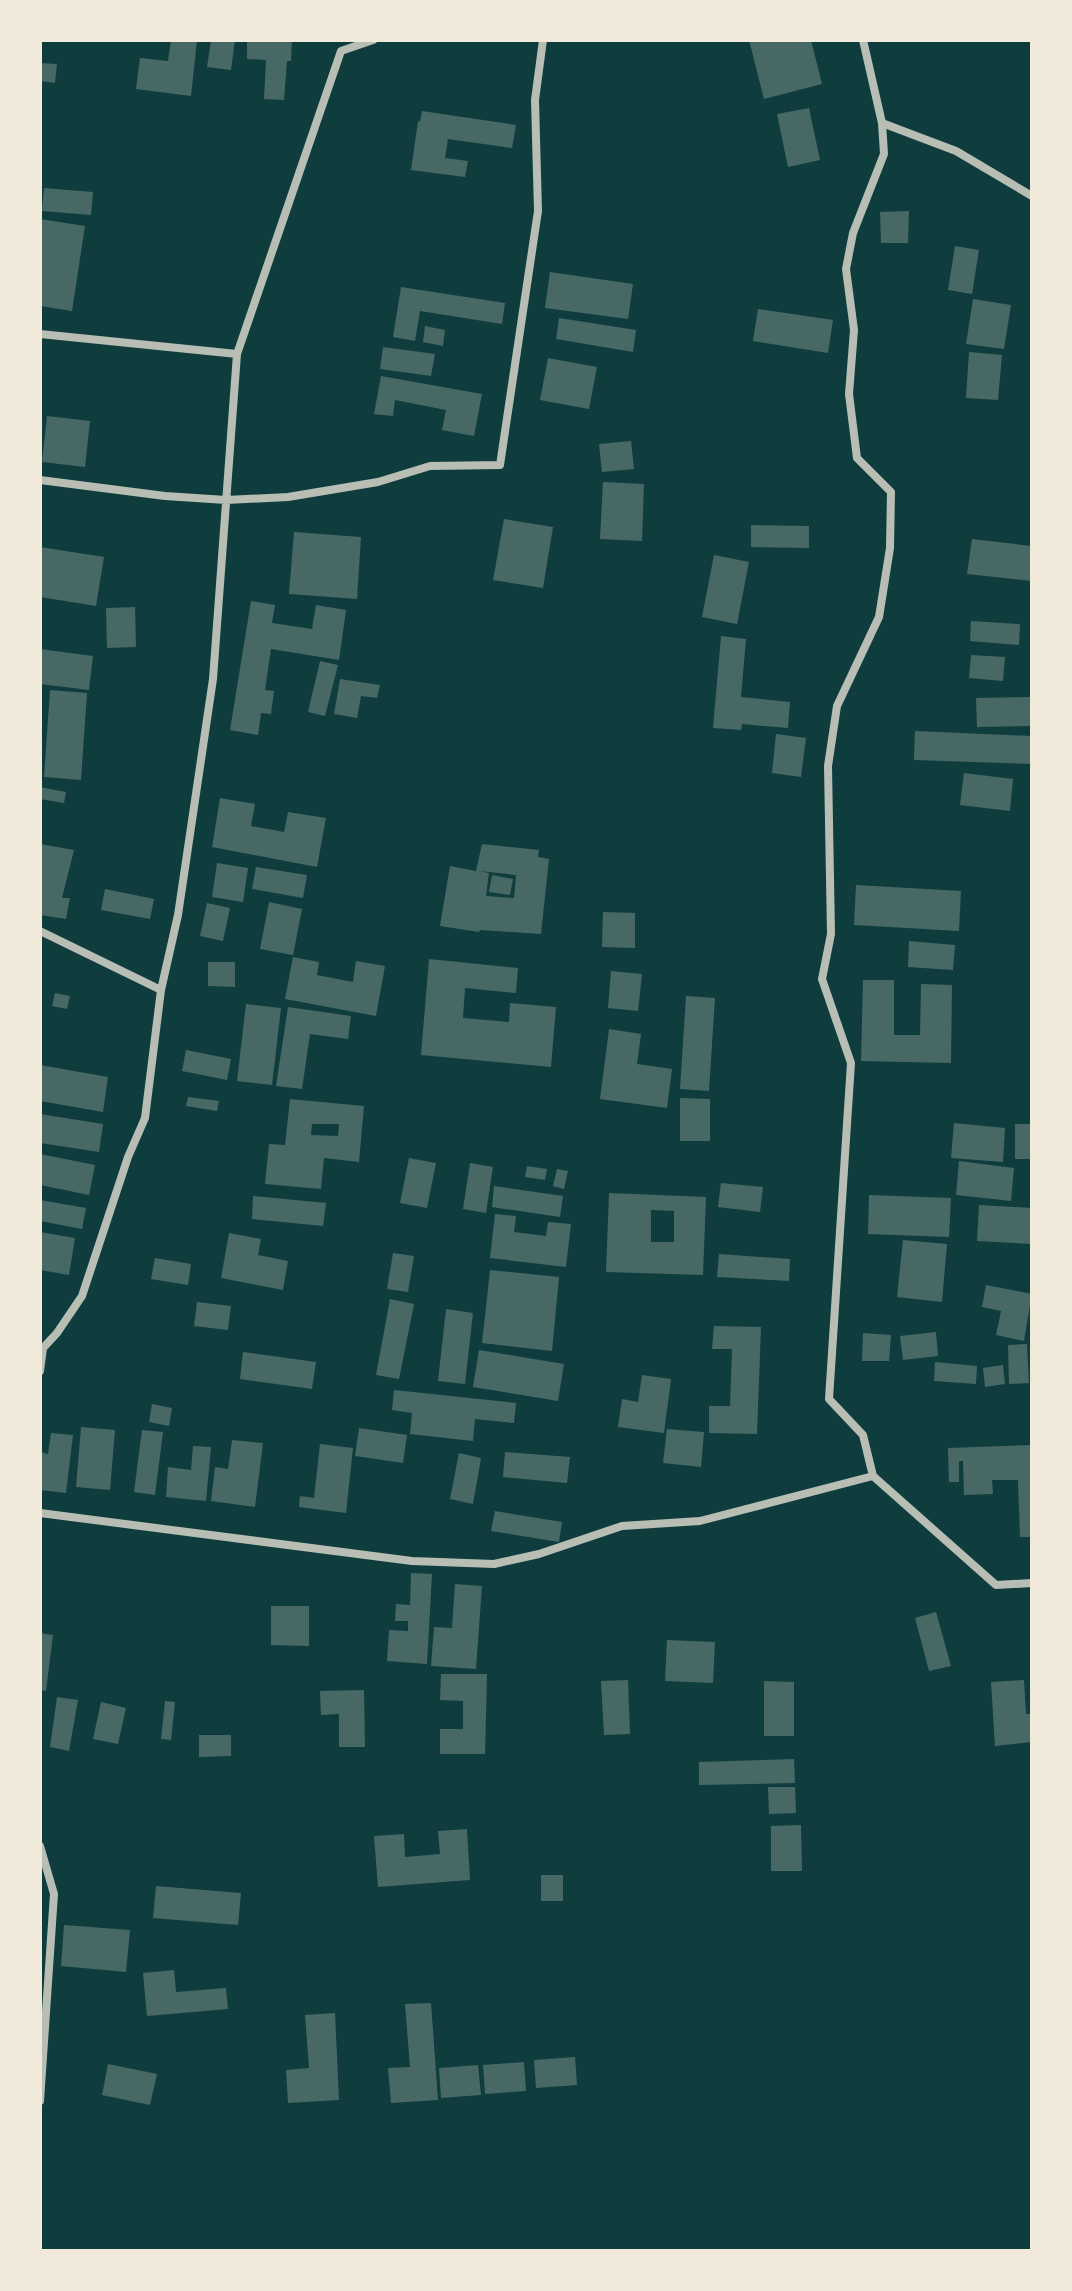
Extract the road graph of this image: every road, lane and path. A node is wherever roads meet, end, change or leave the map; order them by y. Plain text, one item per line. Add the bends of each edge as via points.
1 (373, 40) edge
2 (543, 40) edge
3 (863, 40) edge
4 (882, 123) junction
5 (1032, 196) edge
6 (40, 334) edge
7 (237, 354) junction
8 (40, 480) edge
9 (226, 500) junction
10 (40, 931) edge
11 (161, 990) junction
12 (40, 1371) edge
13 (873, 1476) junction
14 (40, 1513) edge
15 (1032, 1583) edge
16 (40, 1846) edge
17 (40, 2101) edge

1 - 7 street via 341,51
2 - 9 street via 535,100 538,211 500,465 430,466 378,482 288,497
3 - 4 street
4 - 5 street via 956,151
4 - 13 street via 884,154 853,233 846,269 854,330 849,394 857,458 891,492 890,548 879,617 837,706 828,766 831,934 822,979 851,1063 829,1399 863,1435
6 - 7 street
7 - 9 street
8 - 9 street
9 - 11 street via 213,679 178,915
10 - 11 street
11 - 12 street via 145,1118 82,1296 43,1348
13 - 14 street via 700,1521 622,1526 494,1564 412,1561
13 - 15 street via 996,1585
16 - 17 street via 54,1894

